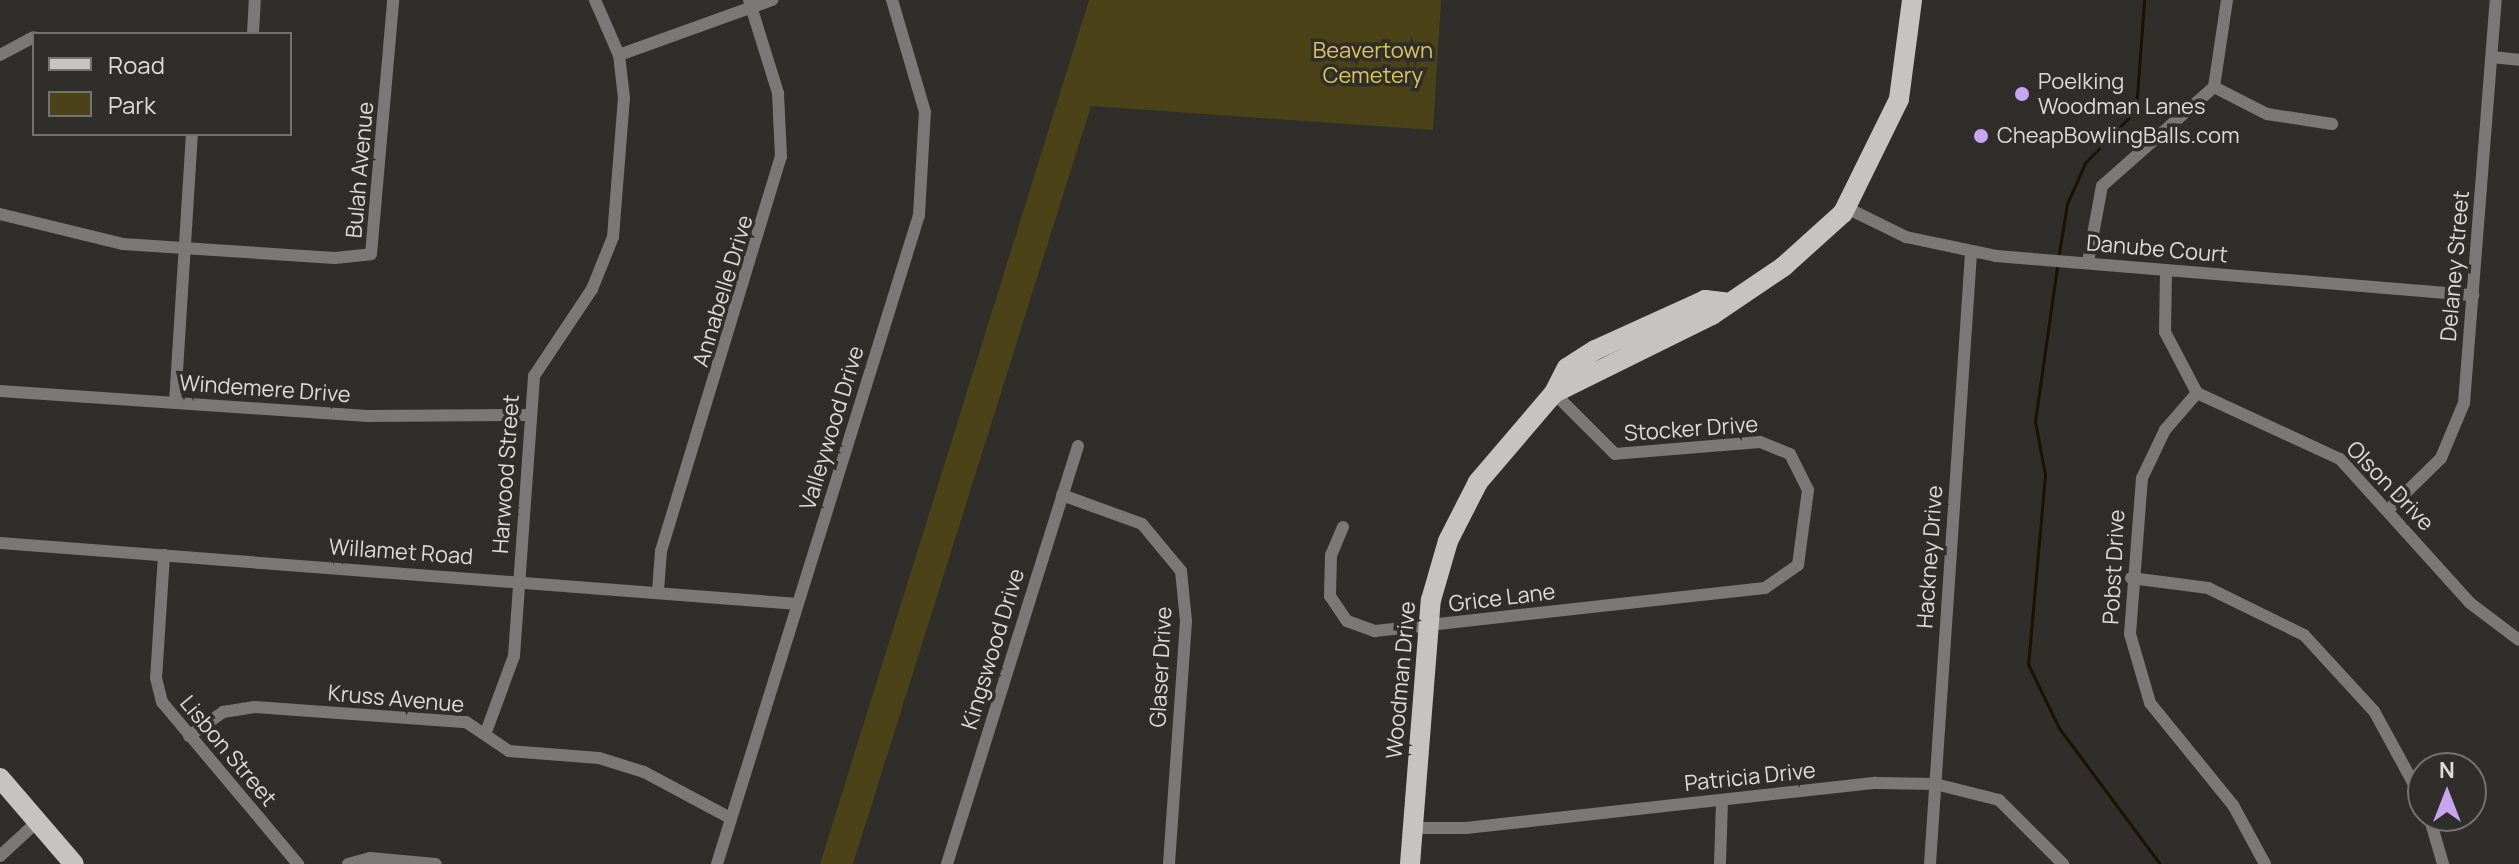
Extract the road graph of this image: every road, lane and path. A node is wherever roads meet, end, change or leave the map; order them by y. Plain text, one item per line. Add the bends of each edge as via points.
1 (255, 0) edge
2 (393, 0) edge
3 (595, 0) edge
4 (772, 0) edge
5 (892, 0) edge
6 (1912, 0) edge
7 (2227, 0) edge
8 (2496, 0) edge
9 (750, 4) edge
10 (253, 32) edge
11 (32, 38) edge
12 (0, 55) edge
13 (619, 55) junction
14 (2492, 57) junction
15 (2519, 60) edge
16 (2214, 87) junction
17 (2332, 124) dead end
18 (192, 136) edge
19 (1847, 208) junction
20 (0, 214) edge
21 (187, 248) junction
22 (1971, 253) junction
23 (2088, 262) junction
24 (2166, 270) junction
25 (2473, 295) junction
26 (0, 391) edge
27 (1554, 393) junction
28 (2197, 393) junction
29 (175, 403) junction
30 (528, 415) junction
31 (1078, 446) dead end
32 (1062, 495) junction
33 (2389, 509) junction
34 (1343, 527) dead end
35 (0, 543) edge
36 (164, 555) junction
37 (2131, 578) junction
38 (519, 581) junction
39 (1765, 588) joint
40 (658, 591) junction
41 (798, 604) junction
42 (1427, 627) junction
43 (2519, 640) edge
44 (486, 732) junction
45 (189, 736) junction
46 (2407, 773) edge
47 (0, 778) edge
48 (1935, 784) junction
49 (1722, 800) junction
50 (730, 818) junction
51 (37, 822) junction
52 (1413, 828) junction
53 (2434, 832) edge
54 (0, 856) edge
55 (74, 864) edge
56 (298, 864) edge
57 (348, 864) edge
58 (436, 864) edge
59 (717, 864) edge
60 (947, 864) edge
61 (1169, 864) edge
62 (1410, 864) edge
63 (1720, 864) edge
64 (1930, 864) edge
65 (2063, 864) edge
66 (2265, 864) edge
67 (2443, 864) edge

1 - 10 street
2 - 21 street, Bulah Avenue via 371,254 335,258
3 - 13 street, Harwood Street
4 - 9 street
5 - 41 street, Valleywood Drive via 925,112 925,188
6 - 19 main road, Woodman Drive via 1899,99
7 - 16 street
8 - 14 street, Delaney Street
9 - 13 street
9 - 40 street, Annabelle Drive via 778,93 781,157 661,551
11 - 12 street
13 - 30 street, Harwood Street via 624,98 613,237 592,289 539,364
14 - 15 street
14 - 25 street, Delaney Street
16 - 17 street via 2267,114
16 - 23 street via 2102,186
18 - 21 street
19 - 22 street, Danube Court via 1906,237
19 - 27 main road, Woodman Drive via 1783,267 1725,302 1705,300 1595,350 1567,368
20 - 21 street via 97,239
21 - 29 street
22 - 23 street, Danube Court
22 - 48 street, Hackney Drive
23 - 24 street, Danube Court
24 - 25 street, Danube Court
24 - 28 street via 2165,332
25 - 33 street, Delaney Street via 2457,428 2432,471
26 - 29 street, Windemere Drive
27 - 39 street, Stocker Drive via 1615,454 1760,442 1790,454 1807,483 1804,546 1792,574
27 - 42 main road, Woodman Drive via 1509,437 1460,514
28 - 33 street, Olson Drive via 2228,413 2322,447
28 - 37 street, Pobst Drive via 2165,430 2142,478
29 - 30 street, Windemere Drive via 367,416
30 - 38 street, Harwood Street
31 - 32 street, Kingswood Drive
32 - 60 street, Kingswood Drive
32 - 61 street, Glaser Drive via 1142,524 1181,571 1186,621
33 - 43 street, Olson Drive via 2470,603
34 - 42 street, Grice Lane via 1328,568 1339,613 1365,629
35 - 36 street, Willamet Road
36 - 38 street, Willamet Road
36 - 45 street, Lisbon Street via 156,678 162,702
37 - 46 street via 2233,596 2304,635 2366,700
37 - 66 street, Pobst Drive via 2130,634 2150,703 2233,805
38 - 40 street, Willamet Road
38 - 44 street, Harwood Street via 511,670
39 - 42 street, Grice Lane
40 - 41 street, Willamet Road
41 - 50 street, Valleywood Drive
42 - 52 main road, Woodman Drive
44 - 45 street, Kruss Avenue via 466,722 255,707 223,712
44 - 50 street, Kruss Avenue via 509,751 633,768
45 - 56 street, Lisbon Street
47 - 51 main road
48 - 49 street, Patricia Drive
48 - 64 street, Hackney Drive
48 - 65 street, Patricia Drive via 1999,800
49 - 52 street, Patricia Drive
49 - 63 street
50 - 59 street, Valleywood Drive
51 - 54 street
51 - 55 main road
52 - 62 main road, Woodman Drive
53 - 67 street
57 - 58 street via 370,858

